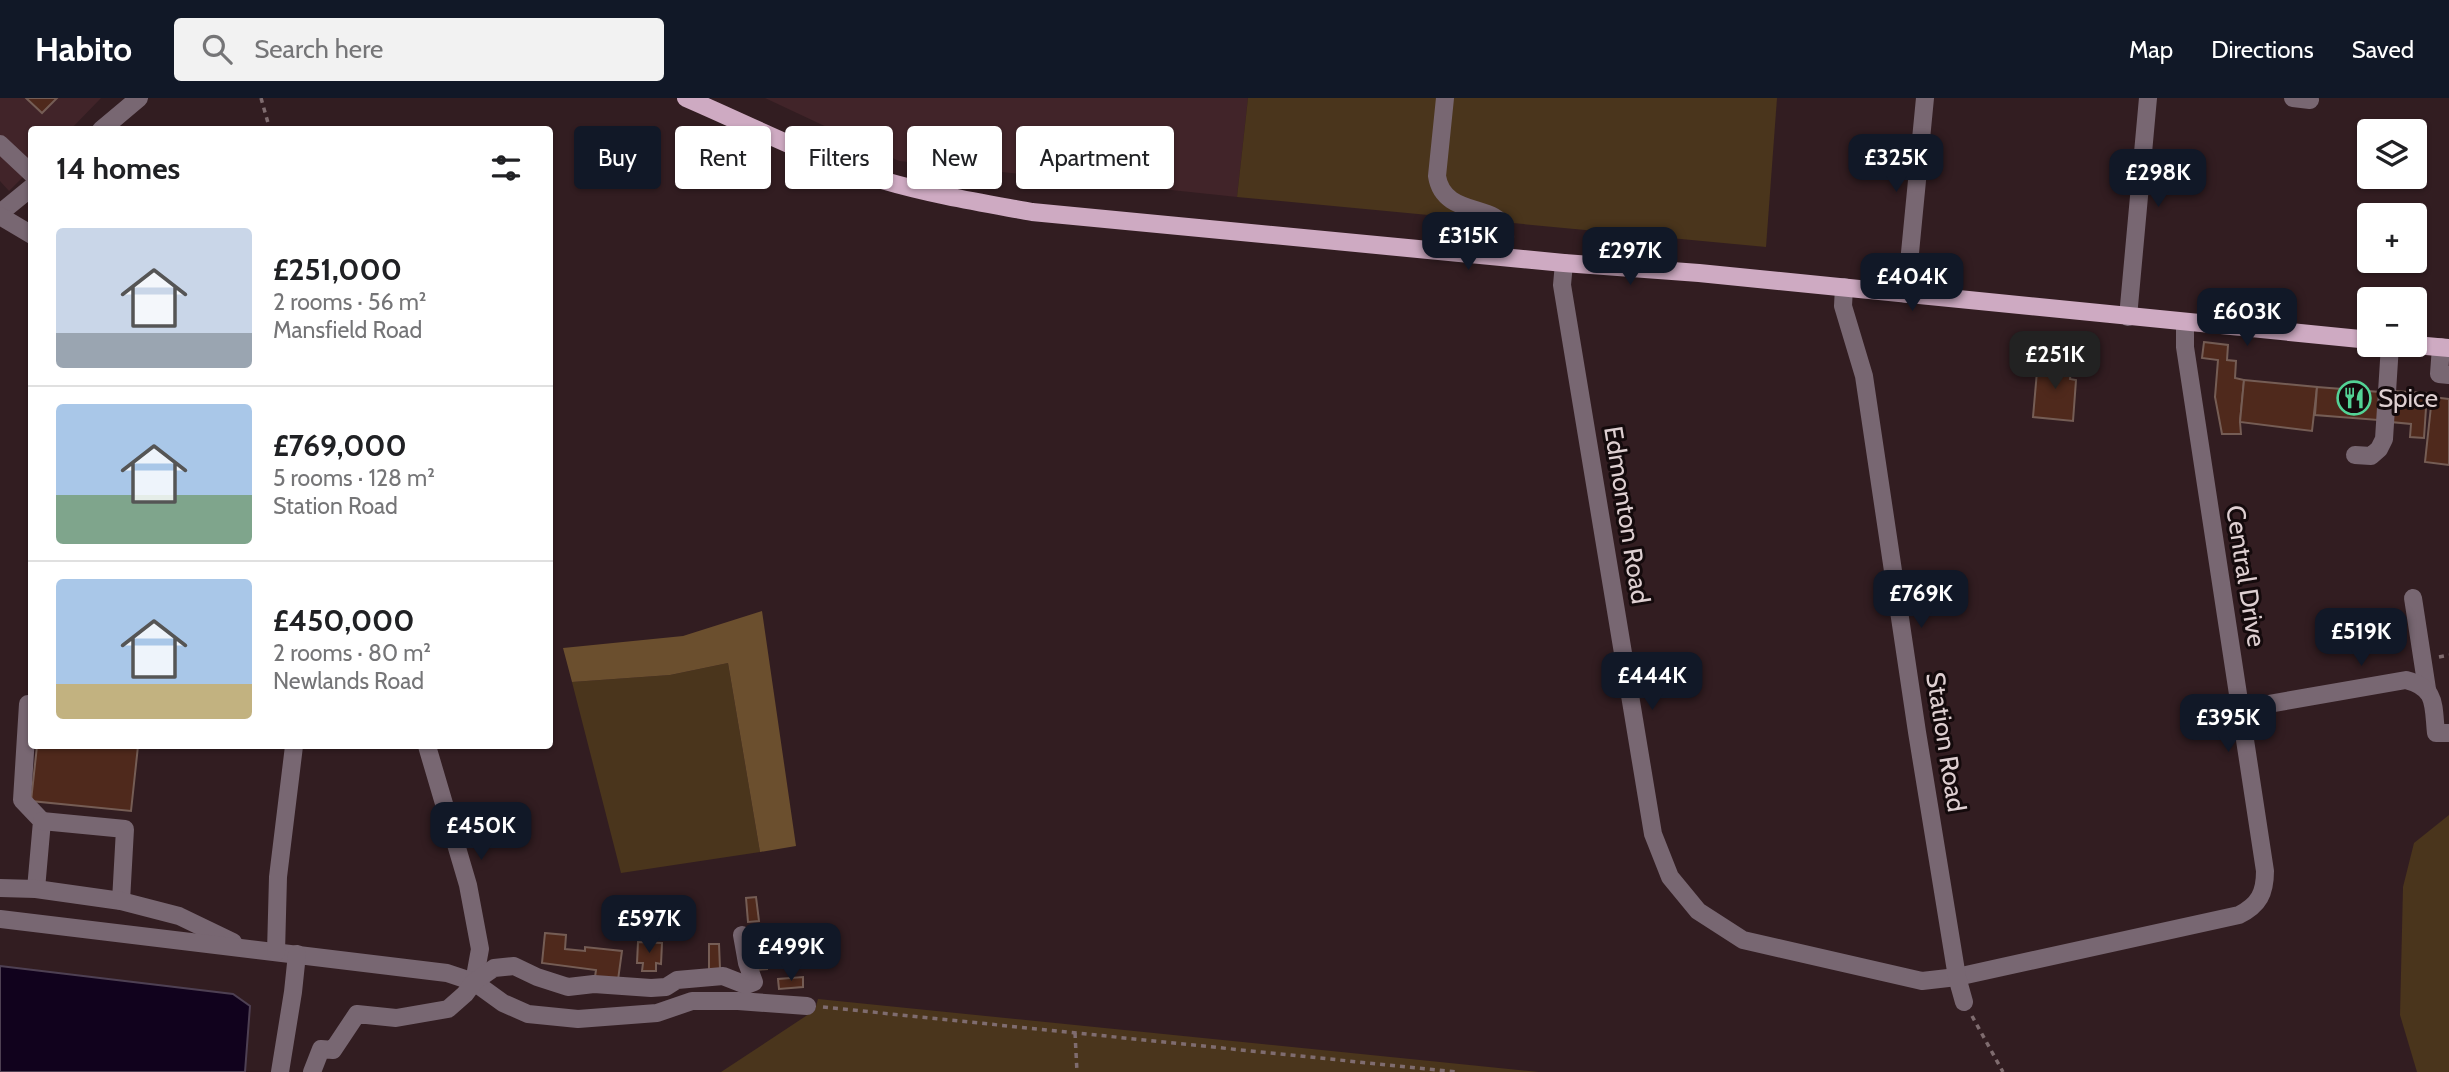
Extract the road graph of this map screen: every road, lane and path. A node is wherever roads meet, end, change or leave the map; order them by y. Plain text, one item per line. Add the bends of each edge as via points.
1 (139, 98) edge
2 (261, 98) edge
3 (686, 98) edge
4 (1445, 98) edge
5 (1925, 98) edge
6 (2148, 98) edge
7 (106, 126) edge
8 (269, 126) edge
9 (0, 144) edge
10 (28, 170) edge
11 (28, 190) edge
12 (0, 214) edge
13 (28, 232) edge
14 (1503, 256) junction
15 (1564, 262) junction
16 (1844, 287) junction
17 (1906, 293) junction
18 (2128, 317) junction
19 (2185, 322) junction
20 (2357, 339) edge
21 (2427, 346) edge
22 (2445, 348) edge
23 (2389, 357) edge
24 (2449, 375) edge
25 (2355, 455) dead end
26 (2413, 598) dead end
27 (2427, 689) junction
28 (2240, 709) junction
29 (28, 718) edge
30 (2435, 734) edge
31 (294, 749) edge
32 (428, 749) edge
33 (42, 821) junction
34 (0, 888) edge
35 (36, 890) junction
36 (121, 901) junction
37 (0, 919) edge
38 (742, 935) dead end
39 (245, 948) junction
40 (276, 952) junction
41 (297, 954) junction
42 (1957, 977) junction
43 (474, 982) junction
44 (1964, 1002) joint
45 (807, 1006) joint
46 (1074, 1033) junction
47 (280, 1072) edge
48 (312, 1072) edge
49 (1077, 1072) edge
50 (1456, 1072) edge
51 (2003, 1072) edge

1 - 7 street
2 - 8 path
3 - 14 main road via 871,176 948,197 1032,212
4 - 14 street via 1439,187 1459,204 1499,220 1504,226
5 - 17 street
6 - 18 street
9 - 10 street
11 - 12 street
12 - 13 street
14 - 15 main road
15 - 16 main road
15 - 42 street, Edmonton Road via 1562,285 1653,834 1670,877 1698,911 1743,940 1922,981
16 - 17 main road
16 - 42 street, Station Road via 1843,306 1864,376
17 - 18 main road
18 - 19 main road
19 - 20 main road
19 - 28 street, Central Drive via 2185,347
21 - 22 main road
22 - 24 street via 2439,374
23 - 25 street via 2384,439 2371,456
26 - 27 street
27 - 28 street via 2406,680
27 - 30 street
28 - 42 street, Central Drive via 2265,870 2261,898 2251,909
29 - 33 street via 22,800
31 - 40 street via 278,877
32 - 43 street via 468,885 480,949
33 - 35 street
33 - 36 street via 125,830
34 - 35 street
35 - 36 street
36 - 39 street via 179,916
37 - 39 street
38 - 43 street via 754,982 746,985 723,976 677,980 666,987 568,987 514,965 494,968
39 - 40 street
40 - 41 street
41 - 43 street via 447,973
41 - 47 street
42 - 44 street, Station Road
43 - 45 street via 528,1014 578,1019 657,1013 692,1001
43 - 48 street via 447,1009 396,1018 357,1014 333,1050 321,1049
44 - 51 path
45 - 46 path
46 - 49 path
46 - 50 path

